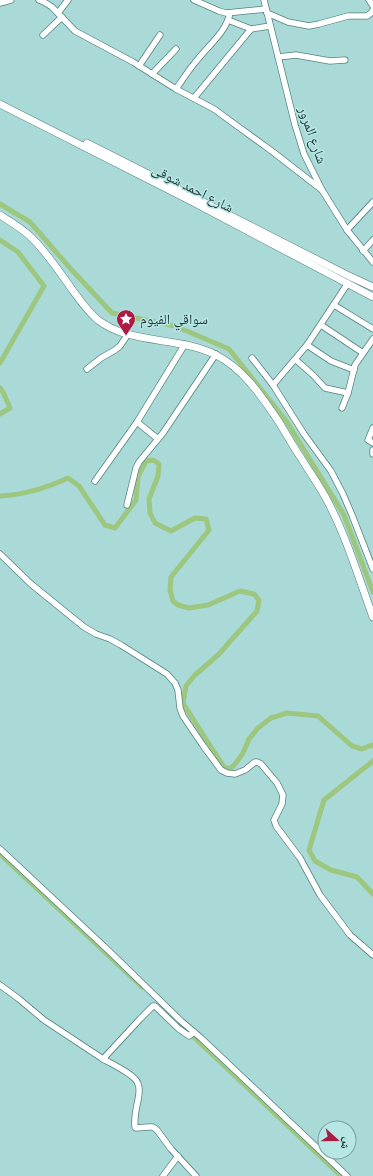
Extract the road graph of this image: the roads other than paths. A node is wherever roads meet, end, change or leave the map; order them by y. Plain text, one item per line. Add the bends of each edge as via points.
1 (9, 0) edge
2 (39, 0) edge
3 (68, 0) edge
4 (194, 0) edge
5 (264, 0) edge
6 (368, 0) edge
7 (0, 3) edge
8 (373, 6) edge
9 (373, 10) edge
10 (267, 12) junction
11 (60, 15) junction
12 (229, 17) junction
13 (270, 25) junction
14 (251, 29) junction
15 (43, 35) dead end
16 (160, 35) dead end
17 (176, 49) dead end
18 (278, 57) junction
19 (345, 60) dead end
20 (139, 66) junction
21 (152, 74) junction
22 (176, 89) junction
23 (194, 98) junction
24 (0, 99) edge
25 (0, 104) edge
26 (322, 190) junction
27 (373, 202) edge
28 (0, 215) edge
29 (347, 230) junction
30 (373, 240) edge
31 (363, 251) junction
32 (373, 262) edge
33 (348, 283) junction
34 (373, 287) edge
35 (373, 297) edge
36 (334, 304) junction
37 (321, 325) junction
38 (373, 329) edge
39 (128, 334) junction
40 (373, 339) edge
41 (185, 344) junction
42 (307, 345) junction
43 (363, 353) junction
44 (216, 354) junction
45 (252, 358) dead end
46 (296, 360) junction
47 (88, 369) dead end
48 (354, 370) junction
49 (273, 385) junction
50 (348, 393) junction
51 (342, 408) dead end
52 (137, 422) junction
53 (373, 428) edge
54 (158, 439) junction
55 (373, 443) edge
56 (373, 450) edge
57 (373, 454) edge
58 (95, 481) dead end
59 (127, 505) dead end
60 (0, 554) edge
61 (373, 569) edge
62 (373, 617) edge
63 (0, 850) edge
64 (373, 955) edge
65 (0, 984) edge
66 (193, 1034) junction
67 (104, 1059) junction
68 (178, 1156) junction
69 (163, 1176) edge
70 (196, 1176) edge
71 (347, 1176) edge

1 - 7 street
2 - 11 street
3 - 11 street
4 - 12 street
5 - 10 street, شارع المرور
6 - 8 street
9 - 10 street via 367,16 348,16 309,26 288,22
10 - 12 street
10 - 13 street, شارع المرور
11 - 15 street
11 - 20 street via 75,31
12 - 14 street
12 - 22 street via 226,26
13 - 14 street
13 - 18 street, شارع المرور
14 - 23 street
16 - 20 street
17 - 21 street
18 - 19 street via 296,55 330,61
18 - 26 street, شارع المرور via 300,144
20 - 21 street
21 - 22 street
22 - 23 street
23 - 26 street via 251,135
24 - 34 main road, شارع احمد شوقى
25 - 33 main road, شارع احمد شوقى
26 - 29 street, شارع المرور
27 - 29 street
28 - 39 main road via 32,237 91,314 114,330
29 - 31 street, شارع المرور
30 - 31 street
31 - 32 street, شارع المرور
33 - 35 main road, شارع احمد شوقى
33 - 36 street
36 - 37 street
36 - 38 street
37 - 42 street
37 - 43 street
39 - 41 main road
39 - 47 street via 120,346
40 - 43 street
41 - 44 main road
41 - 52 street
42 - 46 street
42 - 48 street via 332,361
43 - 48 street
44 - 54 street
44 - 62 main road via 242,373 252,385 321,488 340,529
45 - 49 street
46 - 49 street
46 - 50 street via 325,388
48 - 50 street
49 - 61 street via 331,471
50 - 51 street
52 - 54 street
52 - 58 street
53 - 55 street via 368,440
54 - 59 street via 136,468
56 - 57 street
60 - 64 street via 21,576 84,627 121,644 167,674 178,690 183,716 221,770 235,774 246,770 255,762 262,764 283,795 282,804 274,820 275,824 300,858 320,896 350,935
63 - 66 street via 109,951
65 - 67 street via 44,1020
66 - 67 street via 188,1036 153,1006
66 - 71 street
67 - 68 street via 132,1076 138,1084 135,1127 153,1127
68 - 69 street
68 - 70 street

